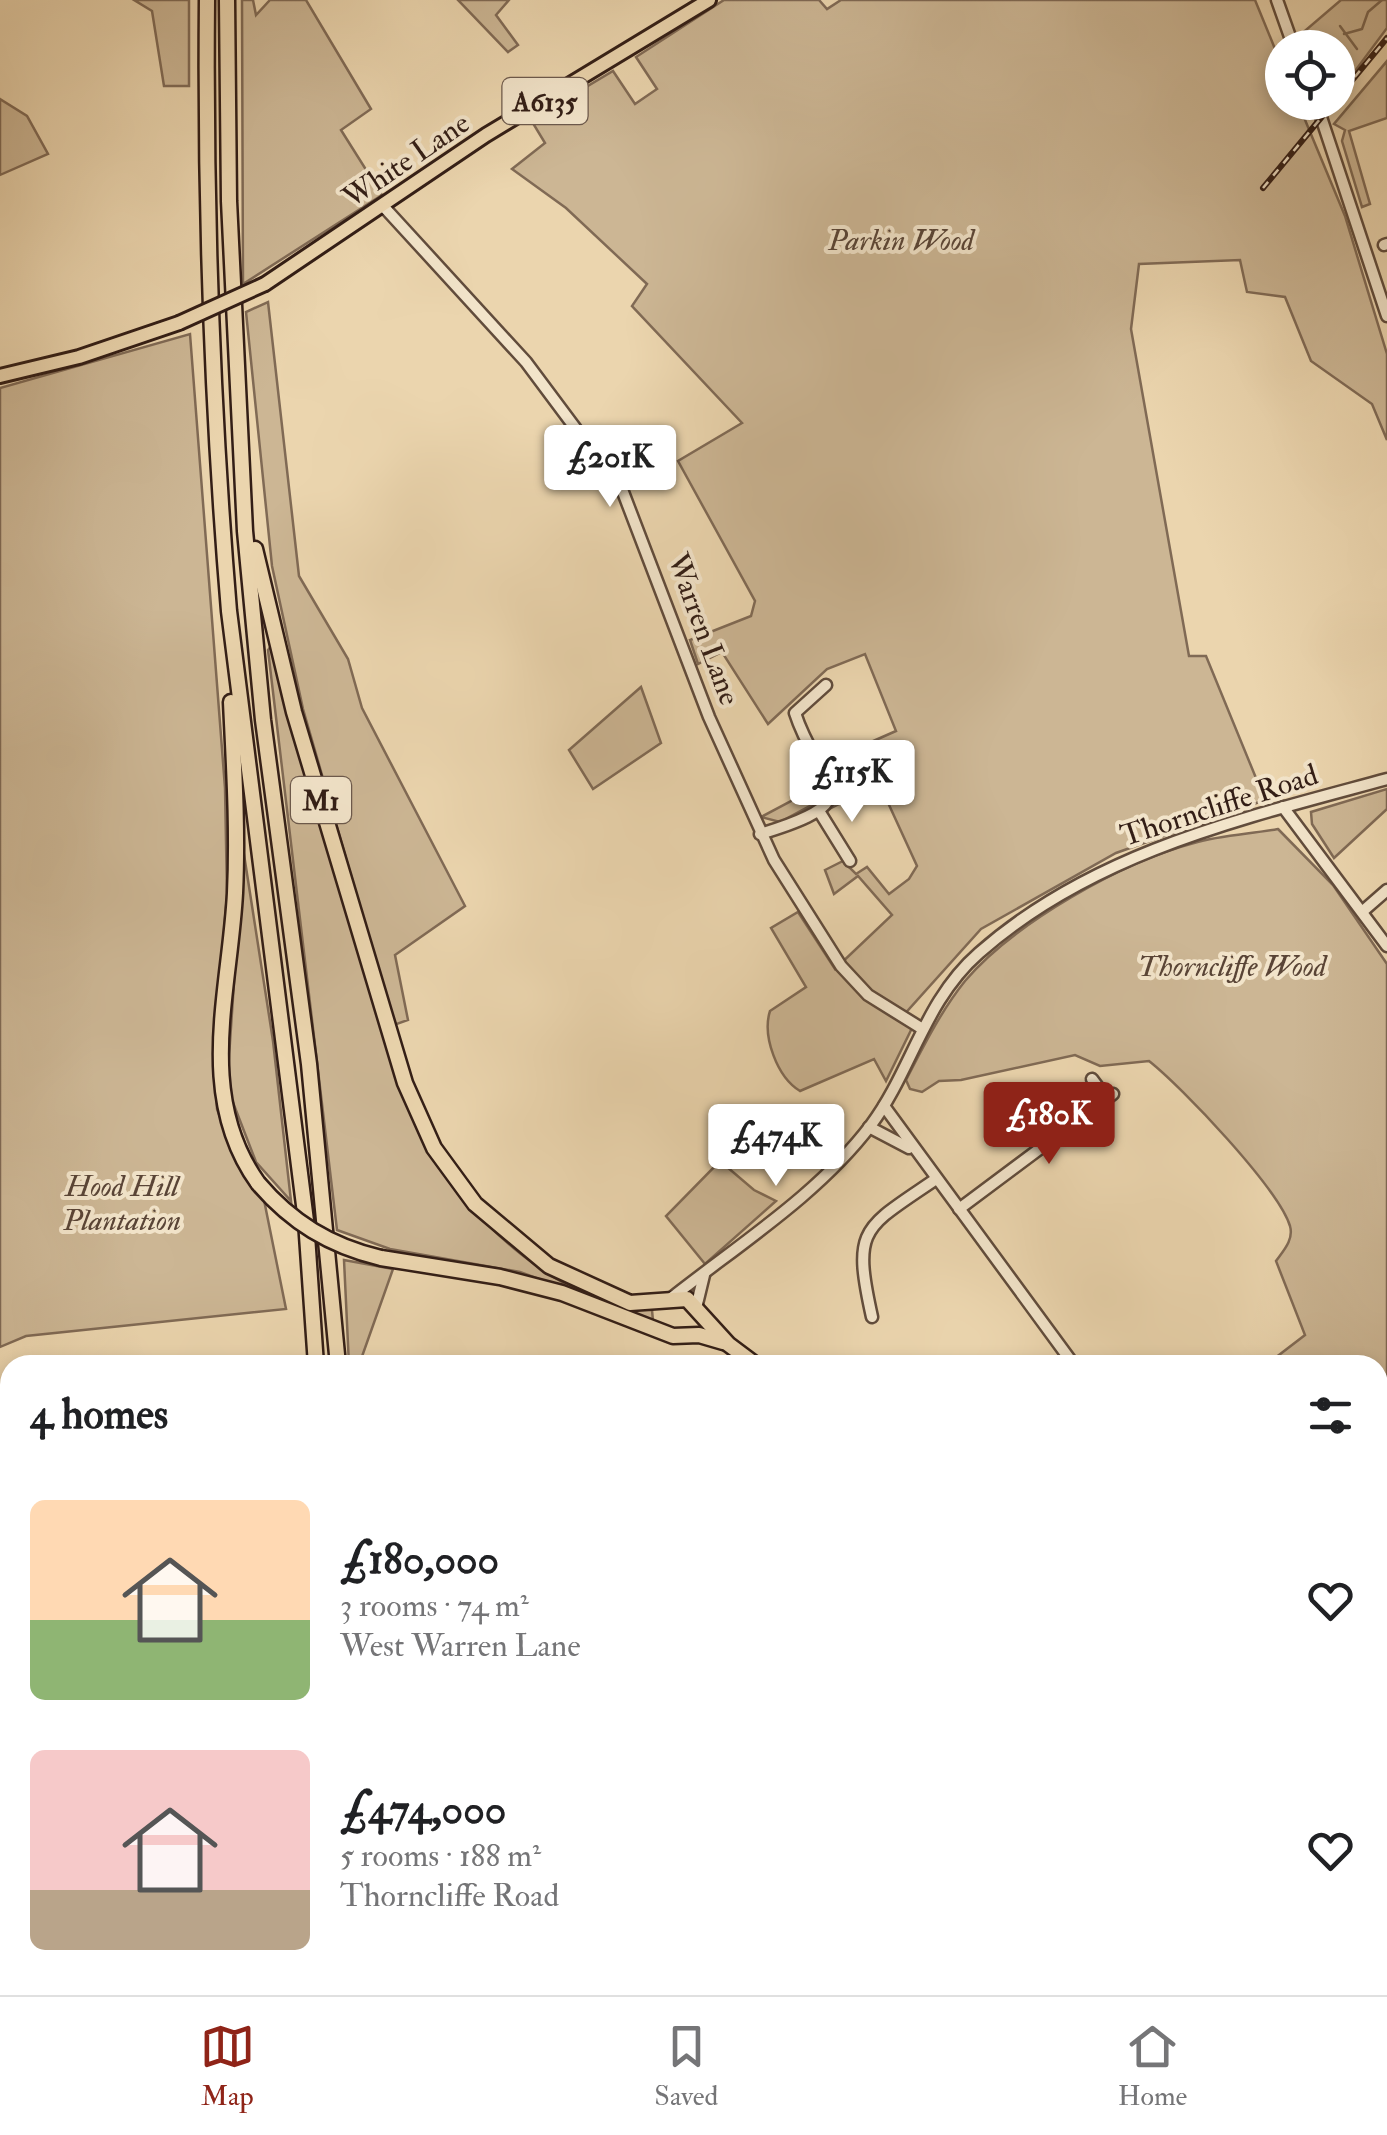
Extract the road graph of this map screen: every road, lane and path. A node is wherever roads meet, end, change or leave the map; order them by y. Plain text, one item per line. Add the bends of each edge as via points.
1 (206, 0) edge
2 (228, 0) edge
3 (709, 0) edge
4 (1277, 0) edge
5 (1288, 30) edge
6 (1324, 120) edge
7 (384, 206) junction
8 (1387, 316) edge
9 (0, 376) edge
10 (238, 424) junction
11 (229, 611) junction
12 (826, 685) dead end
13 (1387, 779) edge
14 (1283, 807) junction
15 (819, 811) junction
16 (760, 834) junction
17 (850, 861) dead end
18 (1387, 890) edge
19 (1363, 910) junction
20 (1387, 946) edge
21 (921, 1028) junction
22 (1092, 1080) dead end
23 (884, 1106) junction
24 (869, 1128) junction
25 (918, 1154) junction
26 (936, 1179) junction
27 (959, 1209) junction
28 (704, 1274) junction
29 (667, 1300) junction
30 (697, 1309) junction
31 (872, 1317) dead end
32 (667, 1334) junction
33 (688, 1334) junction
34 (728, 1344) junction
35 (315, 1355) edge
36 (337, 1355) edge
37 (743, 1355) edge
38 (1067, 1355) edge

1 - 11 highway, M1 via 212,364
2 - 10 highway, M1
3 - 7 main road, White Lane / A6135
4 - 5 street
6 - 8 street
7 - 9 main road, White Lane / A6135, bridge via 266,284 179,323
7 - 16 street, Warren Lane via 526,362 624,492
10 - 29 highway, M1 via 260,581 294,712 405,1082 434,1148 475,1204 528,1252 618,1300
10 - 36 highway, M1 via 261,702 309,1064
11 - 32 highway, M1, bridge via 237,840 220,1075 234,1138 258,1182 318,1236 381,1258 533,1285
11 - 35 highway, M1 via 300,1168
12 - 15 street via 795,713 833,786
13 - 14 street, Thorncliffe Road
14 - 19 street
14 - 21 street, Thorncliffe Road via 1136,856 1073,888 979,952 952,979
15 - 16 street
15 - 17 street
16 - 21 street, Warren Lane via 840,966 868,995
18 - 19 street
19 - 20 street
21 - 23 street, Thorncliffe Road
22 - 27 street via 1110,1096
23 - 24 street, Thorncliffe Road
23 - 25 street
24 - 25 street
24 - 28 street, Thorncliffe Road via 824,1176
25 - 26 street
26 - 27 street
26 - 31 street via 865,1236 860,1258
27 - 38 street
28 - 29 street, Thorncliffe Road
28 - 30 street
29 - 30 highway via 687,1298
29 - 32 highway via 659,1321
30 - 33 highway via 697,1324
30 - 34 highway
32 - 33 highway
33 - 34 highway
34 - 37 highway

